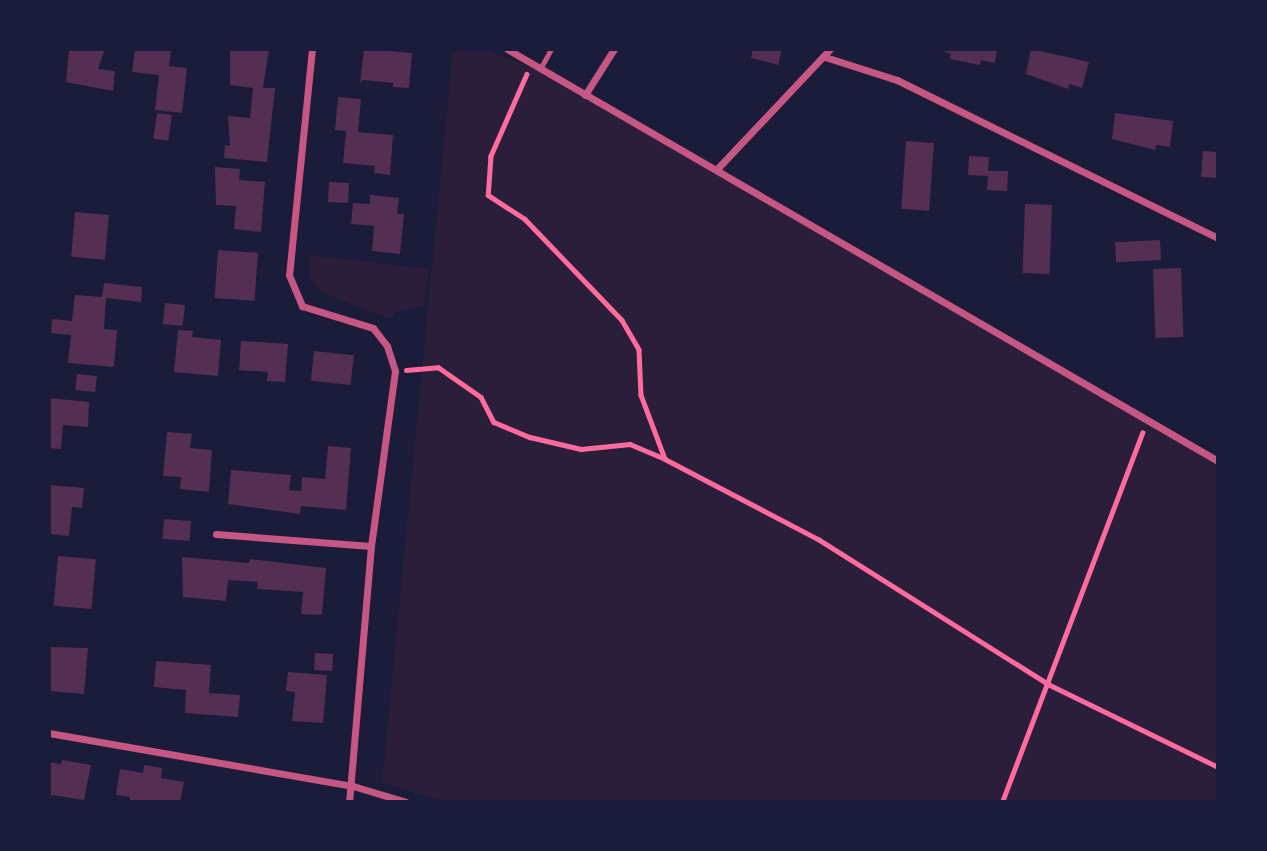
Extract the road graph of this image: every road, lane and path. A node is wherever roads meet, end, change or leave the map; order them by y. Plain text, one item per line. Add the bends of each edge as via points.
1 (312, 49) edge
2 (507, 49) edge
3 (551, 49) edge
4 (614, 49) edge
5 (830, 49) edge
6 (825, 57) junction
7 (536, 67) junction
8 (585, 95) junction
9 (717, 169) junction
10 (1218, 238) edge
11 (395, 371) junction
12 (1147, 419) junction
13 (665, 459) junction
14 (1218, 461) edge
15 (216, 534) dead end
16 (371, 546) junction
17 (1048, 684) junction
18 (49, 733) edge
19 (1218, 767) edge
20 (353, 786) junction
21 (348, 802) edge
22 (406, 802) edge
23 (1002, 802) edge

1 - 11 street via 289,275 302,306 373,328 387,346
2 - 7 street
3 - 7 lane
4 - 8 street
5 - 6 street
6 - 9 street
6 - 10 street via 897,80
7 - 8 street
7 - 13 path via 511,103 491,156 488,195 525,219 622,320 639,350 641,395
8 - 9 street
9 - 12 street
11 - 13 path via 438,367 481,397 494,422 530,437 581,449 630,444
11 - 16 street
12 - 14 street
12 - 17 path
13 - 17 path via 818,540
15 - 16 street
16 - 20 street
17 - 19 path
17 - 23 path
18 - 20 street
20 - 21 street
20 - 22 street

